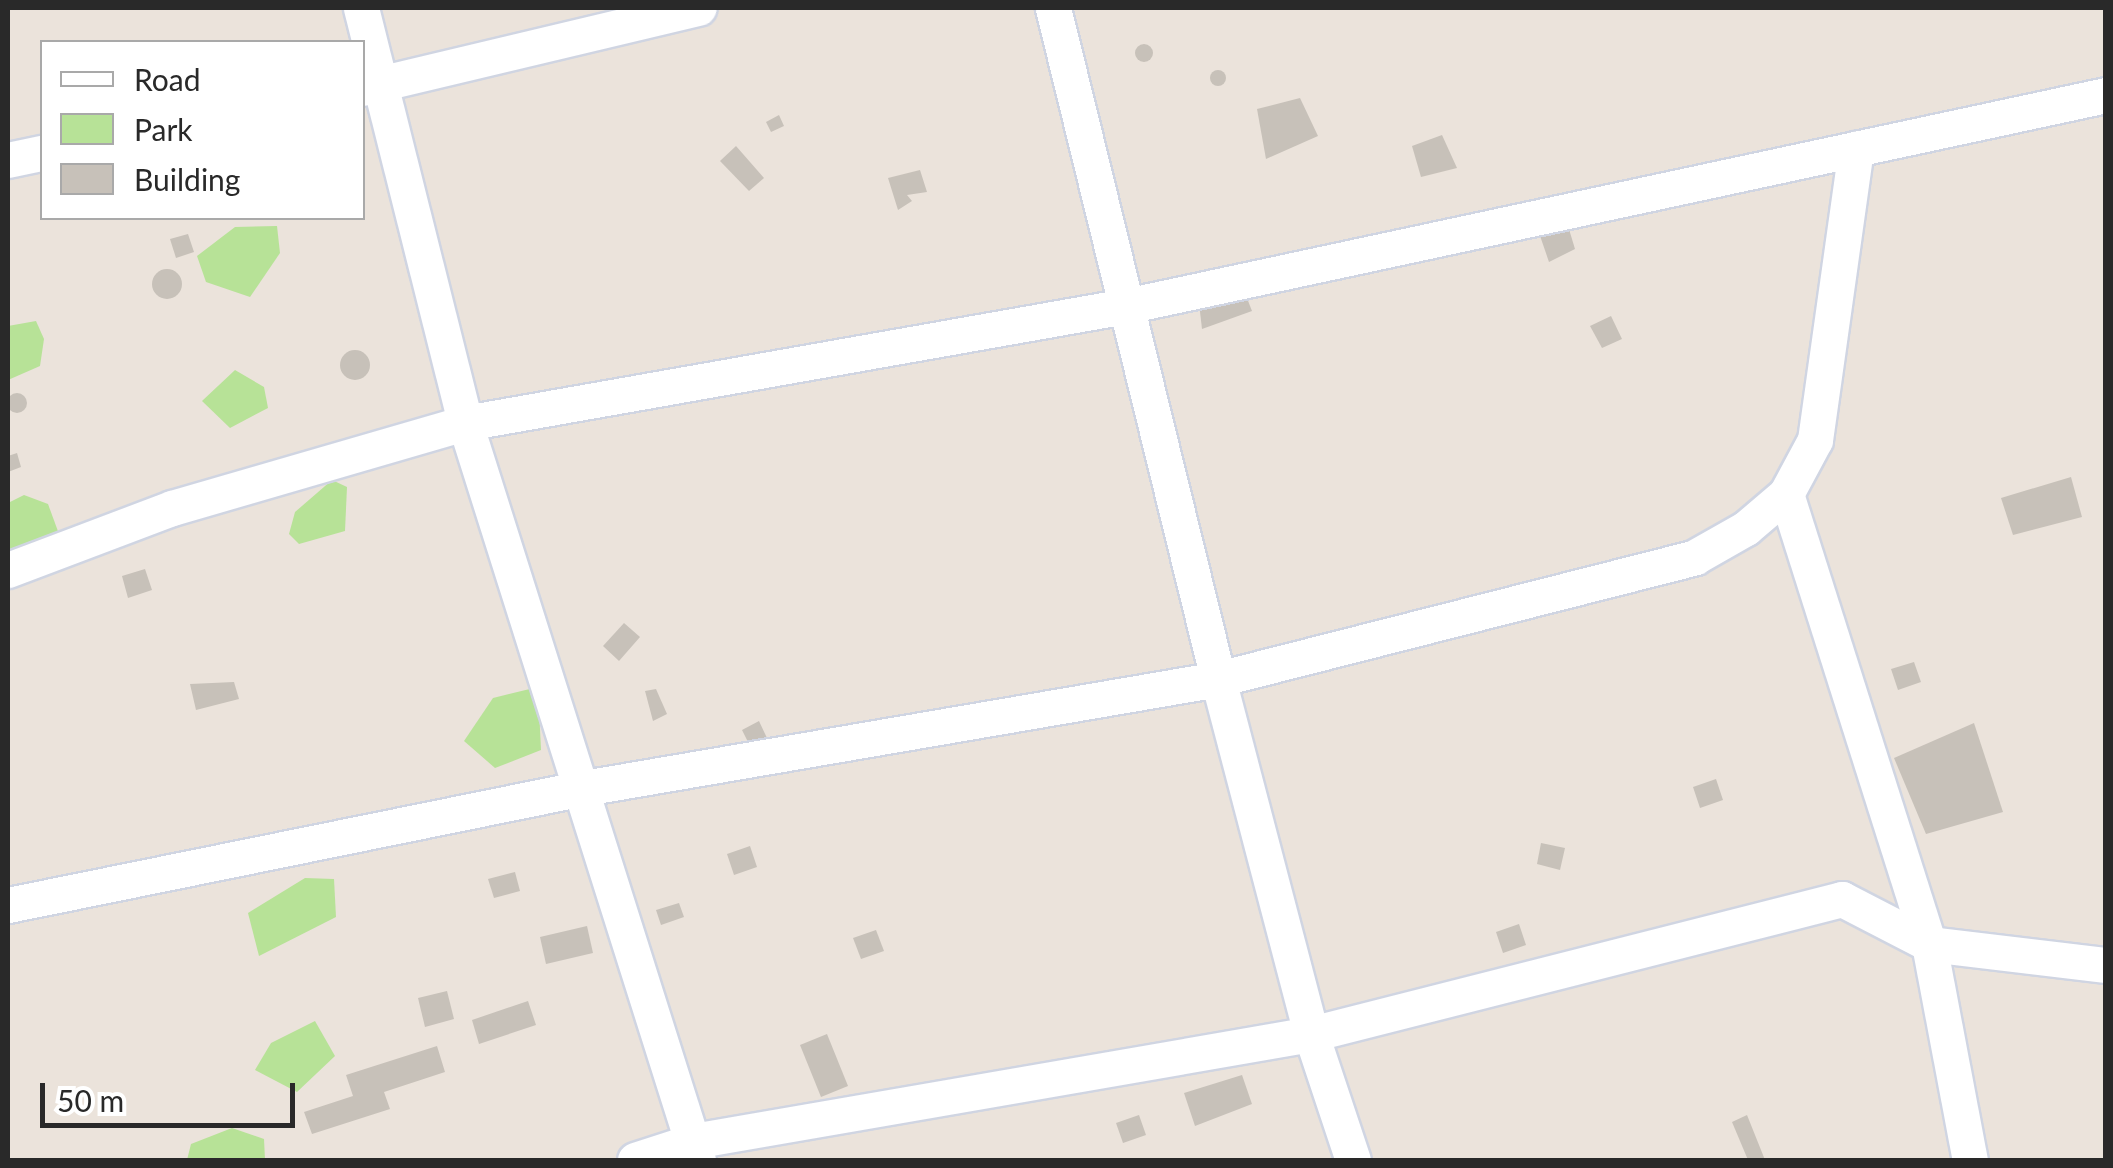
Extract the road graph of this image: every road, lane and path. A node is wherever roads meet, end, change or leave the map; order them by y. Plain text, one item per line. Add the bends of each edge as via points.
1 (361, 8) edge
2 (699, 8) edge
3 (1053, 8) edge
4 (372, 86) edge
5 (2106, 94) edge
6 (1856, 148) junction
7 (40, 153) edge
8 (8, 160) edge
9 (1126, 306) junction
10 (464, 423) junction
11 (1786, 494) junction
12 (8, 570) edge
13 (1218, 679) junction
14 (578, 789) junction
15 (8, 905) edge
16 (1929, 944) junction
17 (2106, 965) edge
18 (1311, 1034) junction
19 (695, 1150) edge
20 (635, 1160) edge
21 (1353, 1160) edge
22 (1970, 1160) edge

1 - 4 street
2 - 4 street
3 - 9 street
4 - 10 street
5 - 6 street
6 - 9 street
6 - 11 street via 1815,440
7 - 8 street
9 - 10 street
9 - 13 street
10 - 12 street via 172,508
10 - 14 street
11 - 13 street via 1746,528 1695,557
11 - 16 street
13 - 14 street
13 - 18 street
14 - 15 street
14 - 19 street
16 - 17 street
16 - 18 street via 1842,899
16 - 22 street
18 - 19 street
18 - 21 street
19 - 20 street

